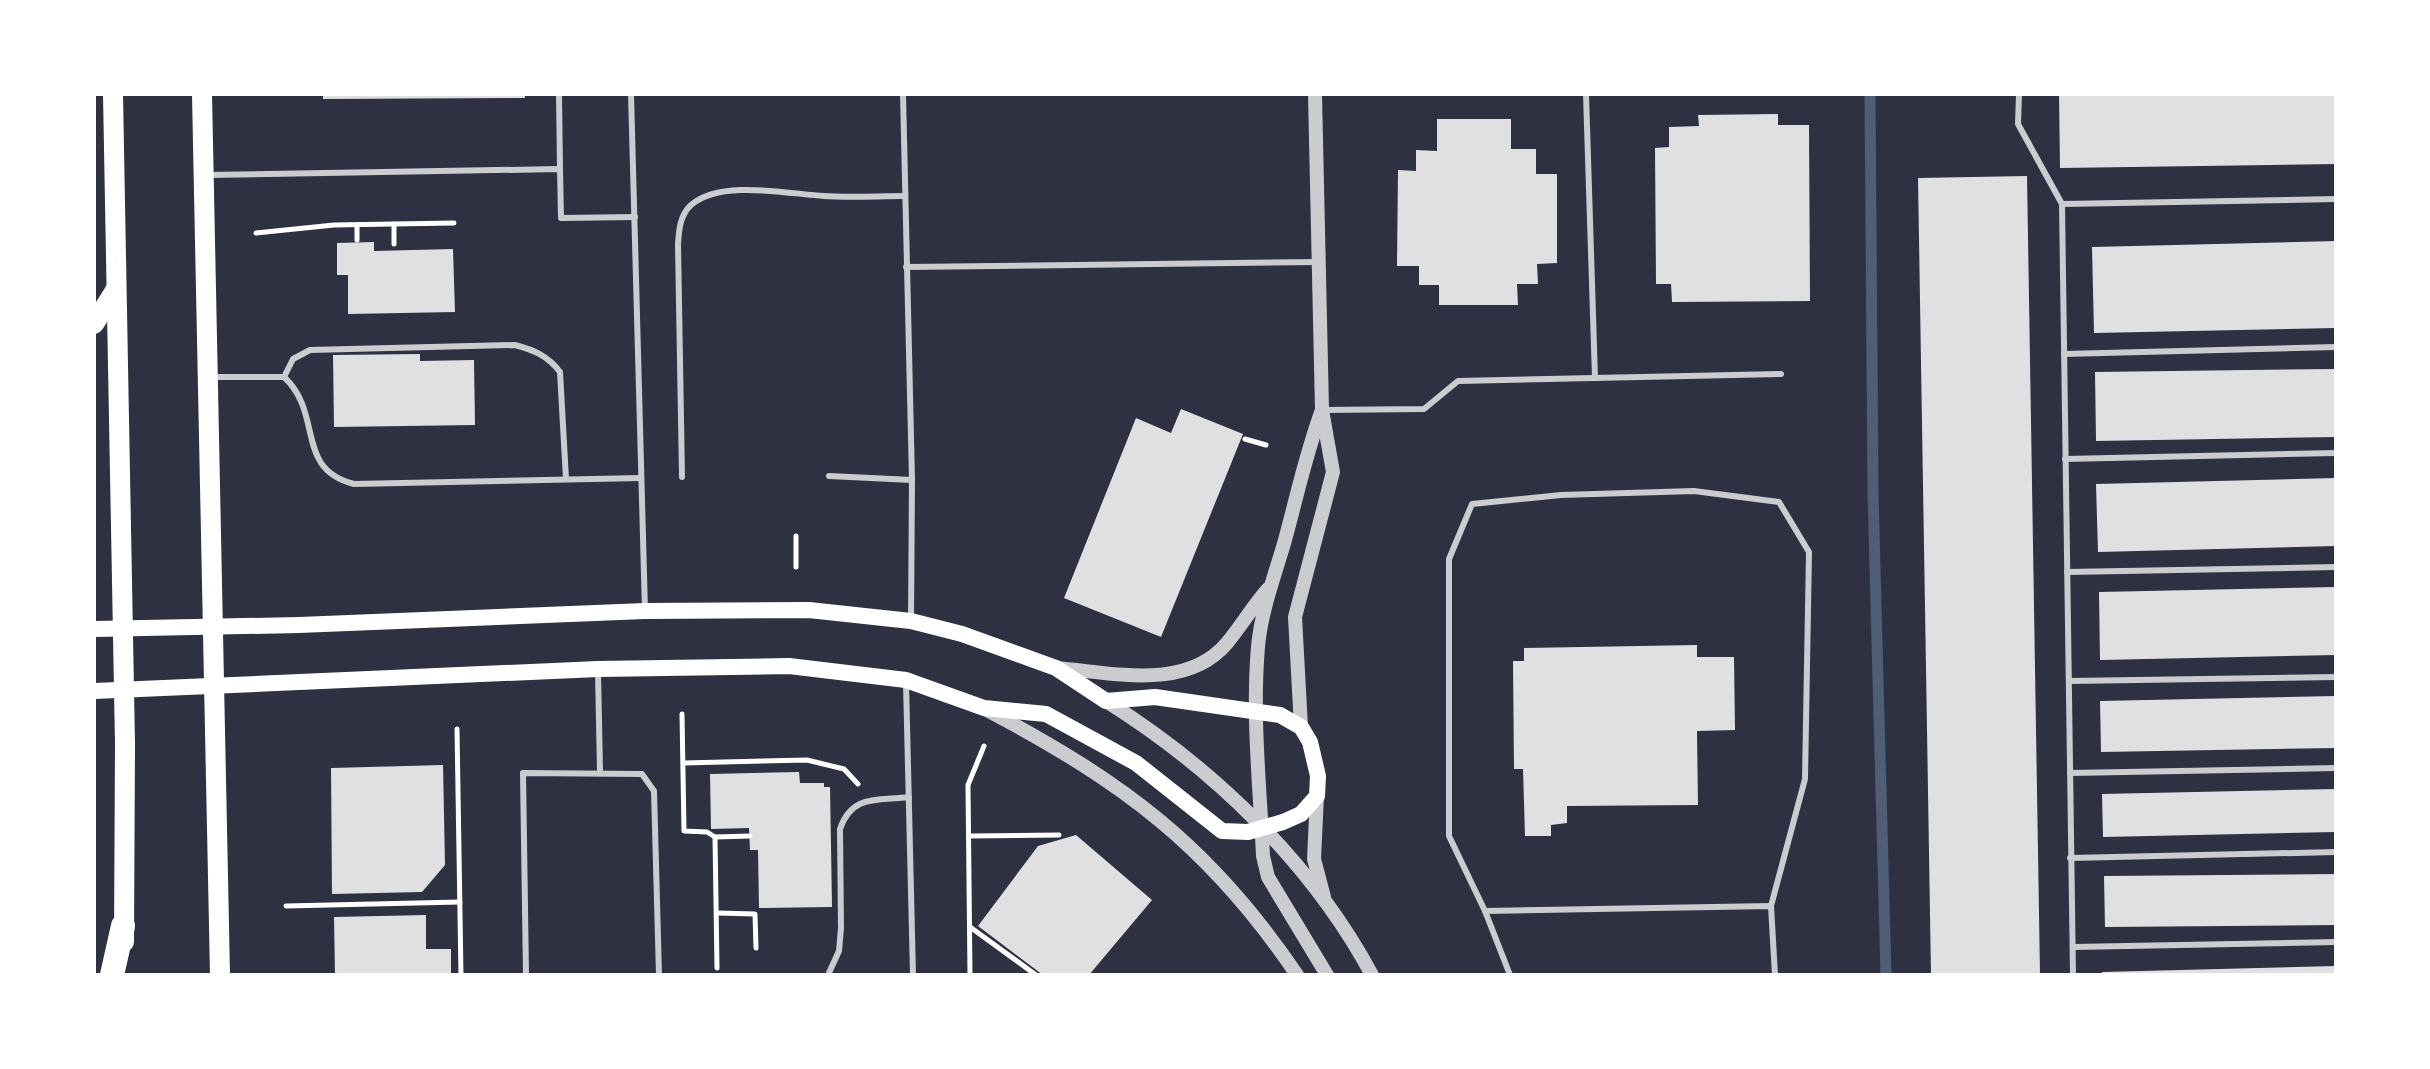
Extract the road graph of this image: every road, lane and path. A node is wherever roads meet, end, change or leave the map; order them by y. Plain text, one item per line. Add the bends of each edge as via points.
1 (113, 94) edge
2 (202, 94) edge
3 (559, 94) edge
4 (631, 94) edge
5 (903, 94) edge
6 (1315, 94) edge
7 (1586, 94) edge
8 (2019, 94) edge
9 (560, 169) junction
10 (204, 175) junction
11 (905, 196) junction
12 (2336, 199) edge
13 (2062, 204) junction
14 (635, 217) junction
15 (454, 223) dead end
16 (357, 224) junction
17 (394, 224) junction
18 (256, 233) dead end
19 (357, 240) dead end
20 (394, 244) dead end
21 (1319, 262) junction
22 (906, 267) junction
23 (116, 289) junction
24 (94, 324) edge
25 (2336, 347) edge
26 (2064, 354) junction
27 (1781, 374) dead end
28 (284, 377) junction
29 (208, 378) junction
30 (1595, 378) junction
31 (1322, 410) junction
32 (1245, 439) dead end
33 (1266, 445) dead end
34 (2336, 453) edge
35 (2065, 459) junction
36 (829, 476) dead end
37 (682, 477) dead end
38 (641, 478) junction
39 (566, 479) junction
40 (912, 480) junction
41 (796, 536) dead end
42 (796, 567) dead end
43 (2336, 567) edge
44 (2067, 572) junction
45 (1270, 585) junction
46 (645, 611) junction
47 (911, 621) junction
48 (213, 627) junction
49 (94, 629) edge
50 (122, 629) junction
51 (1056, 668) junction
52 (598, 669) junction
53 (2336, 677) edge
54 (906, 680) junction
55 (2069, 681) junction
56 (214, 685) junction
57 (124, 690) junction
58 (94, 691) edge
59 (1106, 701) junction
60 (984, 708) junction
61 (1255, 709) junction
62 (682, 714) dead end
63 (1301, 727) junction
64 (457, 729) dead end
65 (984, 746) dead end
66 (749, 761) junction
67 (683, 763) junction
68 (2336, 768) edge
69 (749, 770) dead end
70 (600, 771) junction
71 (2070, 773) junction
72 (1317, 796) junction
73 (909, 797) junction
74 (875, 801) junction
75 (1262, 828) junction
76 (1059, 835) dead end
77 (750, 836) dead end
78 (969, 836) junction
79 (715, 837) junction
80 (2336, 852) edge
81 (2070, 858) junction
82 (1326, 901) junction
83 (460, 902) junction
84 (286, 906) dead end
85 (1771, 906) junction
86 (1485, 911) junction
87 (717, 913) junction
88 (123, 926) junction
89 (970, 927) junction
90 (2336, 942) edge
91 (2073, 947) junction
92 (756, 948) dead end
93 (717, 968) dead end
94 (112, 975) edge
95 (124, 975) edge
96 (220, 975) edge
97 (461, 975) edge
98 (526, 975) edge
99 (659, 975) edge
100 (828, 975) edge
101 (913, 975) edge
102 (970, 975) edge
103 (1036, 975) edge
104 (1297, 975) edge
105 (1327, 975) edge
106 (1372, 975) edge
107 (1510, 975) edge
108 (1775, 975) edge
109 (2073, 975) edge

1 - 23 main road
2 - 10 main road
3 - 9 lane
4 - 14 lane
5 - 11 lane
6 - 21 street
7 - 30 lane
8 - 13 lane via 2018,124
9 - 10 lane
9 - 14 lane via 561,218
10 - 29 main road
11 - 22 lane
11 - 37 lane via 823,196 787,190 719,194 694,202 685,211 678,244
12 - 13 lane
13 - 26 lane
14 - 38 lane
15 - 17 path
16 - 17 path
16 - 18 path
16 - 19 path
17 - 20 path
21 - 22 lane
21 - 31 street
22 - 40 lane
23 - 24 main road
23 - 50 main road
25 - 26 lane
26 - 35 lane
27 - 30 lane
28 - 29 lane
28 - 39 lane via 302,396 316,454 325,471 338,480 354,484
28 - 39 lane via 293,359 310,350 515,345 531,349 552,362 563,384
29 - 48 main road
30 - 31 lane via 1458,381 1424,409
31 - 45 street
31 - 63 street via 1333,472 1295,617
32 - 33 path
34 - 35 lane
35 - 44 lane
36 - 40 lane
38 - 39 lane
38 - 46 lane
40 - 47 lane
41 - 42 path
43 - 44 lane
44 - 55 lane
45 - 51 street via 1226,644 1181,672 1149,675
45 - 61 street via 1258,643
46 - 47 main road via 809,610
46 - 48 main road
47 - 51 main road
48 - 50 main road
48 - 56 main road
49 - 50 main road
50 - 57 main road
51 - 59 main road
52 - 54 main road via 789,666
52 - 56 main road
52 - 70 lane
53 - 55 lane
54 - 60 main road
54 - 73 lane
55 - 71 lane
56 - 57 main road
56 - 96 main road
57 - 58 main road
57 - 88 main road
59 - 61 main road via 1155,697
59 - 75 street via 1185,754
60 - 75 main road via 1046,714 1136,763 1222,831
60 - 104 street via 1069,753 1144,805 1209,864 1262,924
61 - 63 main road
61 - 75 street
62 - 67 path
63 - 72 main road via 1315,755
64 - 83 path
65 - 78 path via 968,785
66 - 67 path
66 - 69 path
66 - 74 path via 807,760 844,769
67 - 79 path via 684,831
68 - 71 lane
70 - 98 lane via 523,773
70 - 99 lane via 642,774 654,791
71 - 81 lane
72 - 75 main road via 1301,814
72 - 82 street via 1314,859
73 - 74 lane
73 - 101 lane
74 - 100 lane via 846,811 840,829 841,928 839,951
75 - 82 street
75 - 105 street via 1268,877
76 - 78 path
77 - 79 path
78 - 89 path
79 - 87 path
80 - 81 lane
81 - 91 lane
82 - 106 street
83 - 84 path
83 - 97 path
85 - 86 lane
85 - 86 lane via 1805,779 1809,552 1779,502 1694,491 1472,504 1449,559 1449,836
85 - 108 lane
86 - 107 lane
87 - 92 path via 755,914
87 - 93 path
88 - 94 highway
88 - 95 main road
89 - 102 path
89 - 103 path
90 - 91 lane
91 - 109 lane

